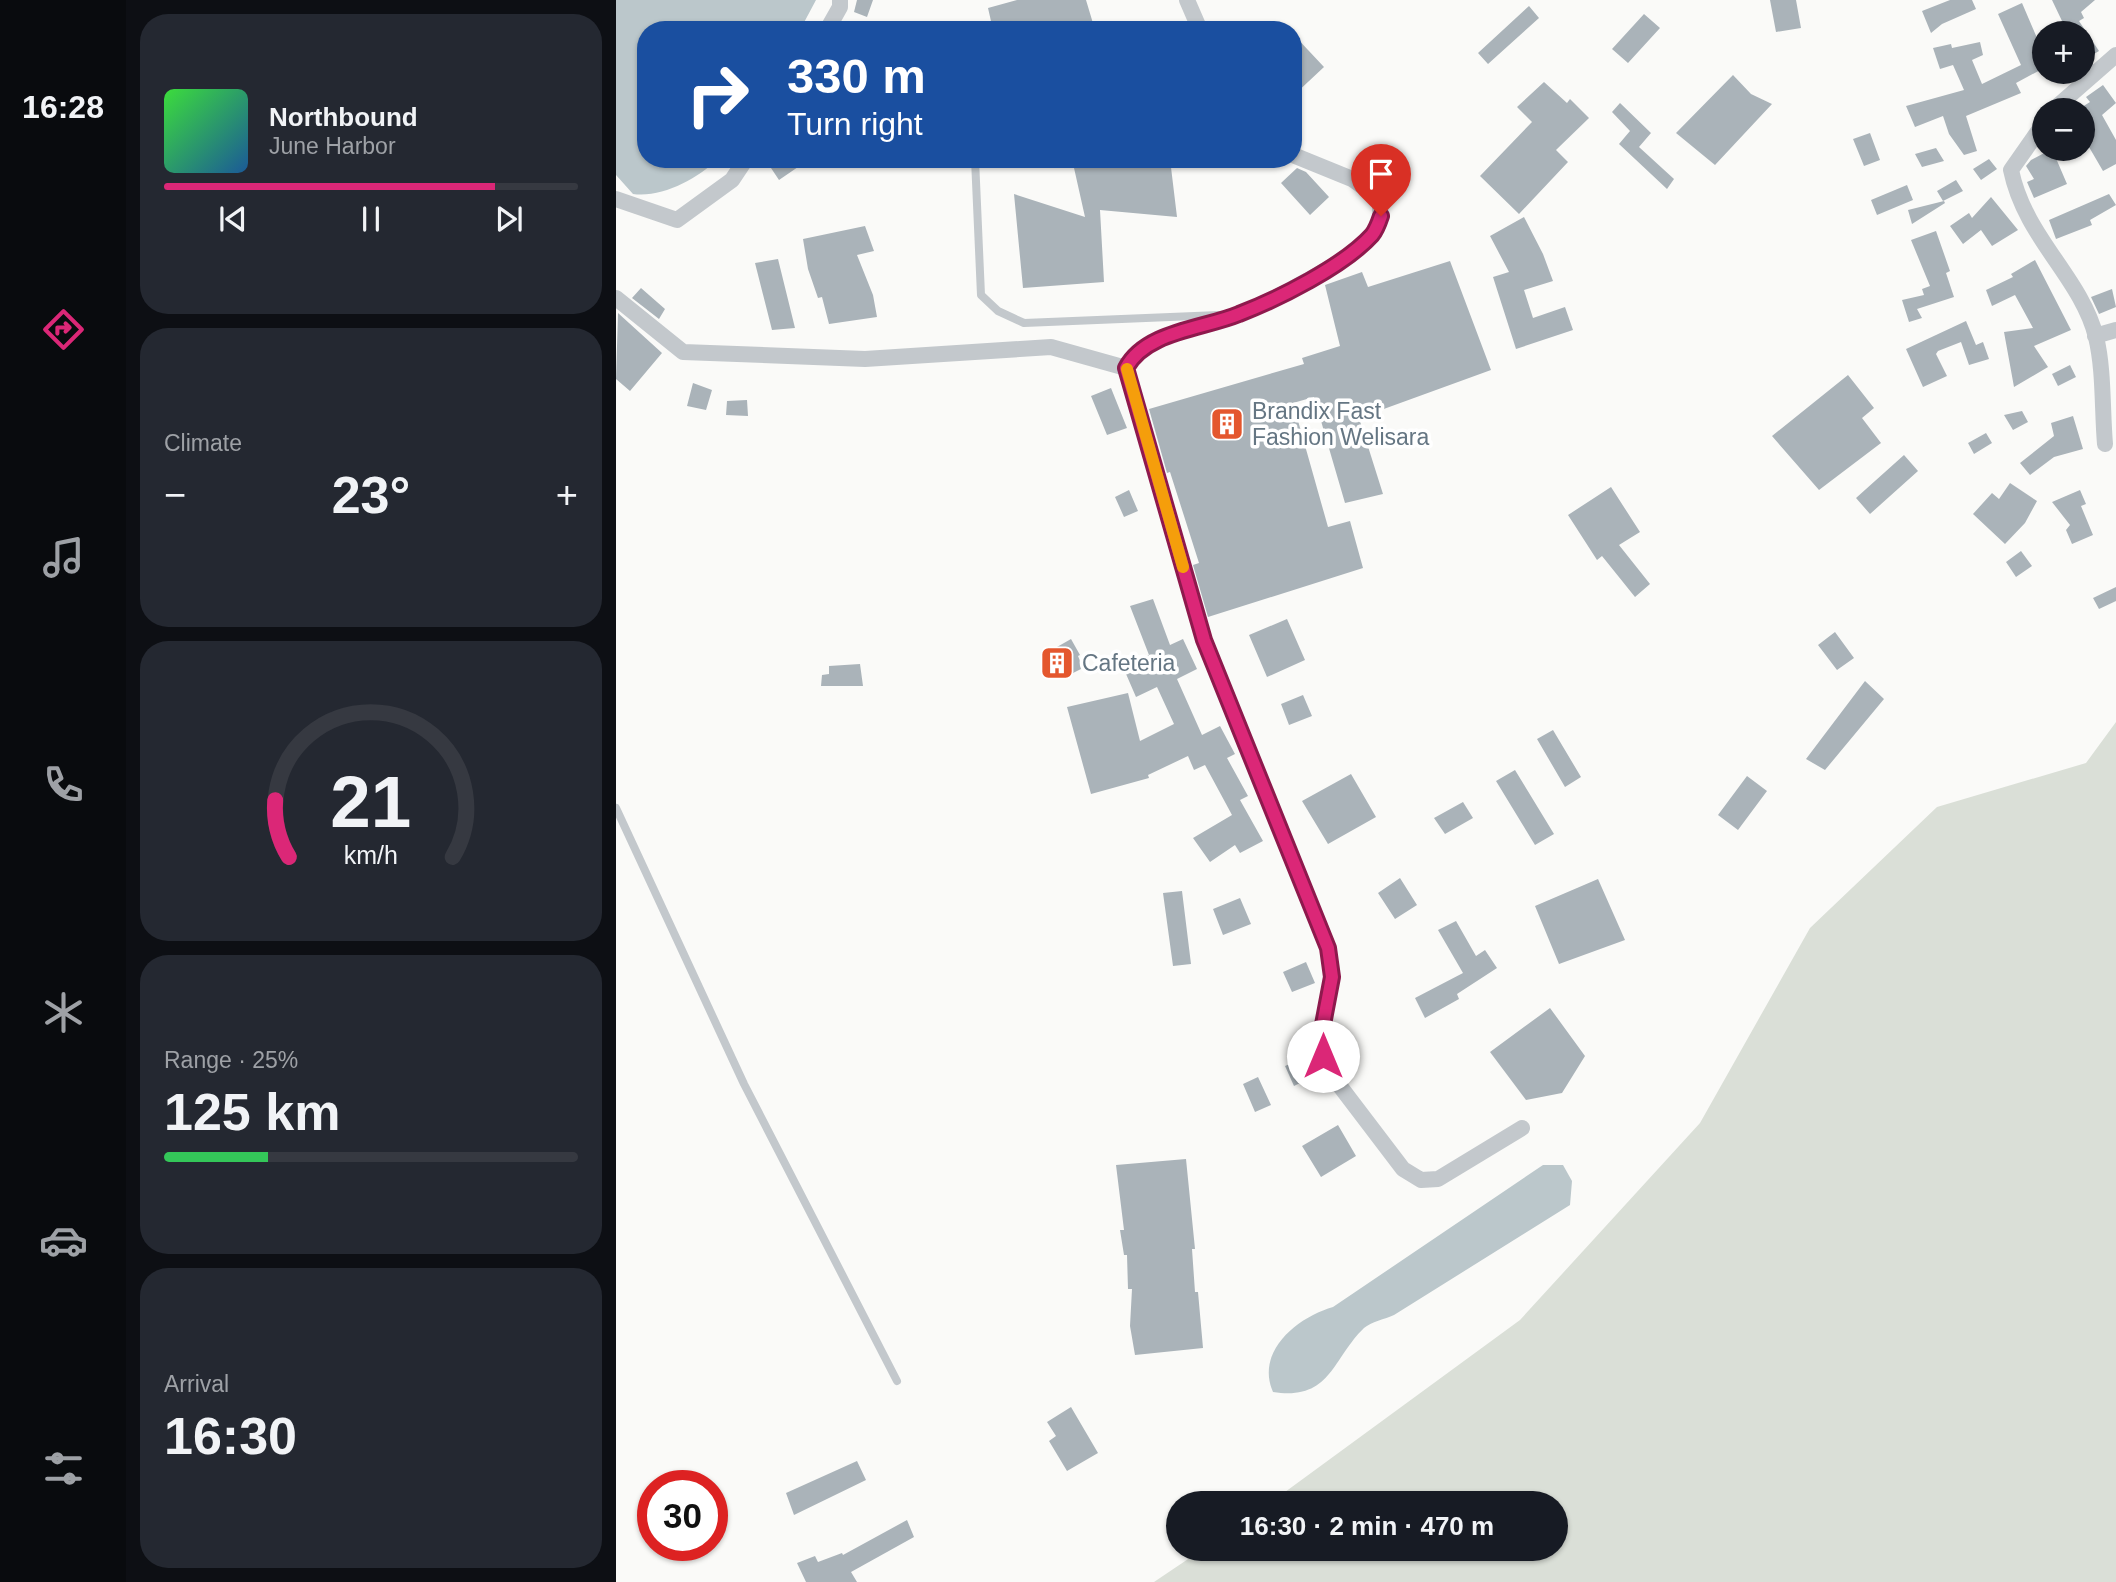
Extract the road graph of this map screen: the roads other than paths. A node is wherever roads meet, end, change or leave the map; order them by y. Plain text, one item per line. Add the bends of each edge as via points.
1 (840, 0) edge
2 (1186, 0) edge
3 (832, 21) edge
4 (1196, 21) edge
5 (2116, 55) edge
6 (2067, 98) edge
7 (2032, 140) edge
8 (1302, 159) edge
9 (740, 168) edge
10 (975, 168) edge
11 (616, 199) edge
12 (616, 298) edge
13 (1239, 314) junction
14 (2116, 330) edge
15 (2095, 336) junction
16 (1126, 368) junction
17 (2105, 444) dead end
18 (616, 808) edge
19 (1522, 1128) dead end
20 (897, 1381) dead end

1 - 3 street
2 - 4 street
5 - 6 street
7 - 15 street via 2011,170 2017,197 2031,227 2078,298
8 - 13 street via 1352,179 1379,198 1381,216 1373,234 1324,272
9 - 11 street via 732,180 677,220
10 - 13 lane via 981,295 998,311 1024,323
12 - 16 street via 683,352 865,359 1051,347
13 - 16 street via 1148,344 1133,355
14 - 15 street
15 - 17 street
16 - 19 street via 1204,640 1328,948 1332,977 1321,1035 1323,1056 1333,1077 1403,1169 1421,1180 1438,1179
18 - 20 lane via 744,1084

